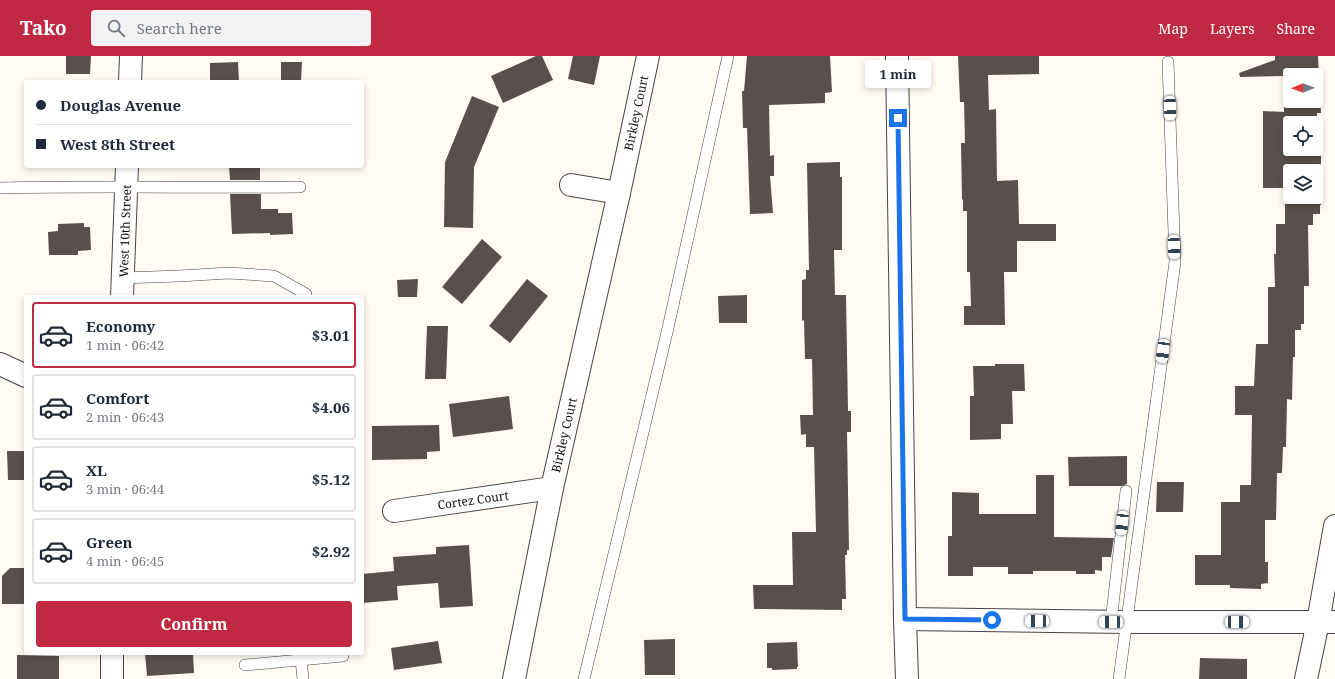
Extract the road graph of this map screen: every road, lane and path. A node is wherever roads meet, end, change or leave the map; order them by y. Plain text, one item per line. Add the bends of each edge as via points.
1 (131, 56) edge
2 (648, 56) edge
3 (728, 56) edge
4 (897, 56) edge
5 (1168, 62) dead end
6 (130, 80) edge
7 (127, 168) edge
8 (571, 185) dead end
9 (300, 187) dead end
10 (0, 188) edge
11 (126, 188) junction
12 (619, 192) junction
13 (123, 288) edge
14 (306, 295) edge
15 (0, 364) edge
16 (24, 375) edge
17 (552, 488) junction
18 (1126, 491) dead end
19 (394, 511) dead end
20 (1335, 526) edge
21 (905, 619) junction
22 (1119, 622) junction
23 (1327, 622) edge
24 (112, 655) edge
25 (343, 656) dead end
26 (300, 660) junction
27 (245, 665) dead end
28 (112, 679) edge
29 (303, 679) edge
30 (514, 679) edge
31 (584, 679) edge
32 (907, 679) edge
33 (1119, 679) edge
34 (1306, 679) edge

1 - 6 street
2 - 12 street, Birkley Court
3 - 31 lane via 668,328
4 - 21 street
5 - 22 lane via 1175,262
7 - 11 street, West 10th Street
8 - 12 street
9 - 11 lane
10 - 11 lane
11 - 13 street, West 10th Street
12 - 17 street, Birkley Court
13 - 14 lane via 179,276 229,272 274,276
15 - 16 street
17 - 19 street, Cortez Court
17 - 30 street, Birkley Court
18 - 22 lane
20 - 23 street
21 - 22 street
21 - 32 street
22 - 23 street
22 - 33 lane
23 - 34 street
24 - 28 street
25 - 26 lane
26 - 27 lane
26 - 29 lane

